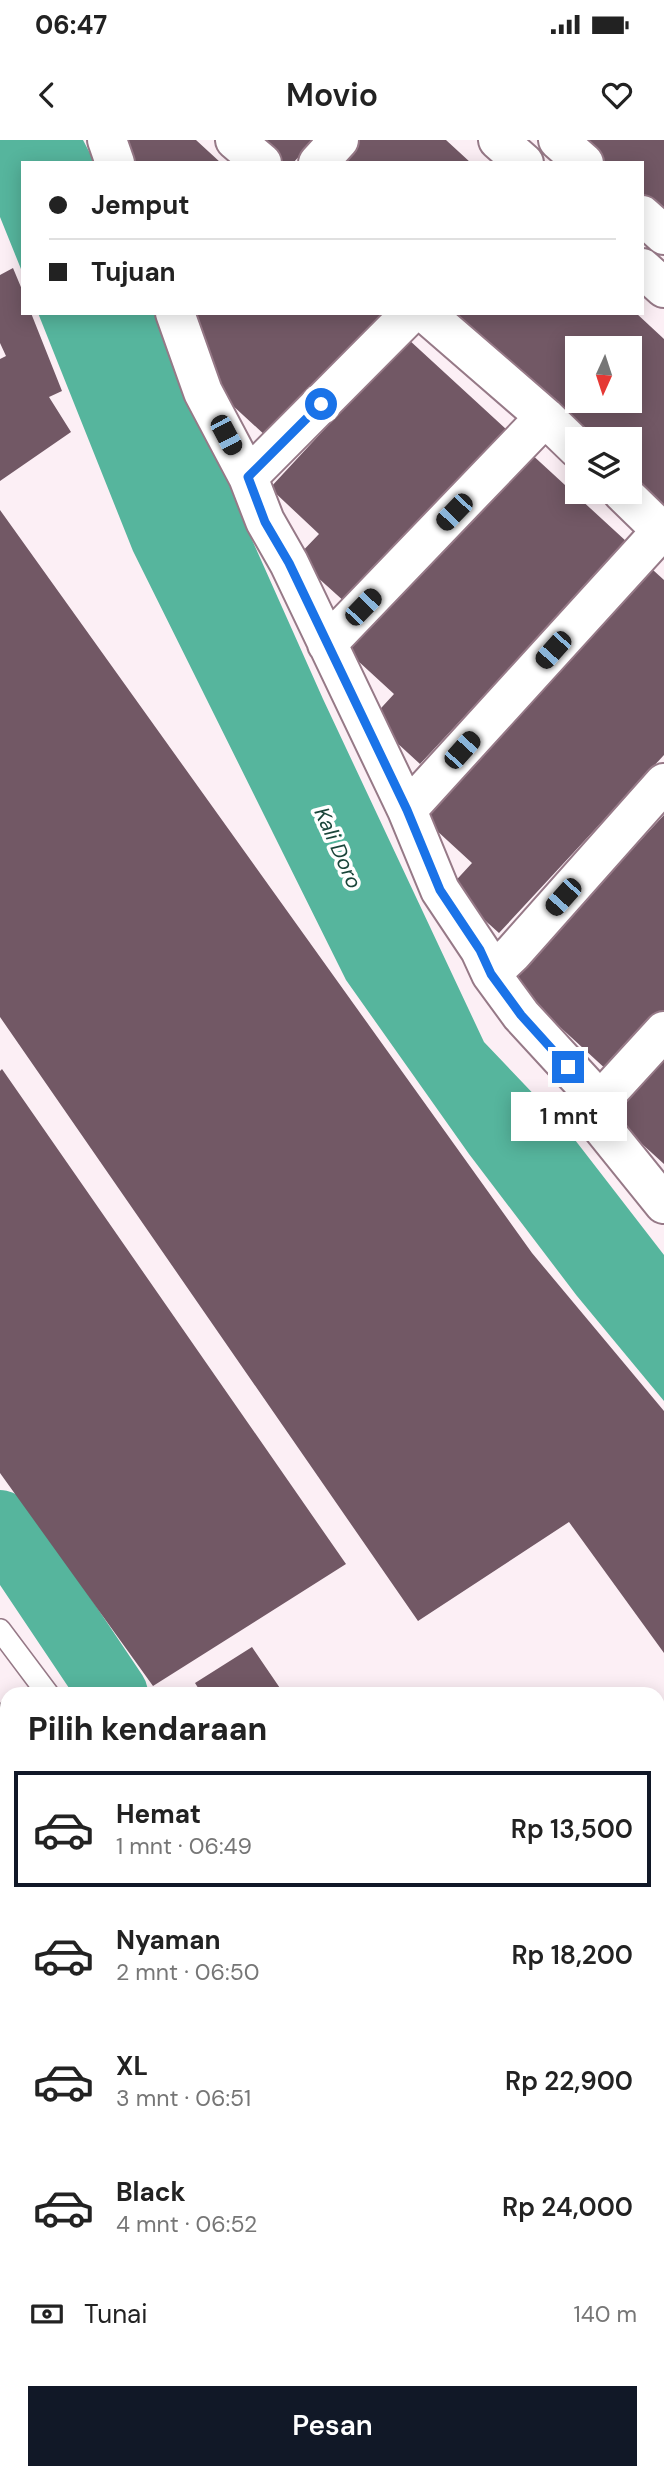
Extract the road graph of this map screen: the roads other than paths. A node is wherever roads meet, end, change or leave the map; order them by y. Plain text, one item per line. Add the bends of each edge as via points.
1 (107, 140) edge
2 (235, 140) edge
3 (339, 140) edge
4 (498, 140) edge
5 (558, 140) edge
6 (115, 161) edge
7 (260, 161) edge
8 (320, 161) edge
9 (522, 161) edge
10 (582, 161) edge
11 (644, 217) edge
12 (664, 234) edge
13 (644, 270) edge
14 (664, 288) edge
15 (176, 315) edge
16 (409, 315) edge
17 (427, 315) edge
18 (545, 417) junction
19 (565, 436) edge
20 (248, 477) junction
21 (635, 504) edge
22 (663, 530) edge
23 (327, 644) junction
24 (664, 783) edge
25 (407, 810) junction
26 (491, 974) junction
27 (664, 1031) edge
28 (600, 1101) junction
29 (664, 1204) edge
30 (0, 1630) edge
31 (43, 1687) edge

1 - 6 street
2 - 7 street
3 - 8 street
4 - 9 street
5 - 10 street
11 - 12 street
13 - 14 street
15 - 20 street via 203,392
16 - 20 street
17 - 18 street
18 - 19 street
18 - 23 street
20 - 23 street via 265,522
21 - 22 street
22 - 25 street
23 - 25 street
24 - 26 street
25 - 26 street via 440,890
26 - 28 street via 521,1015
27 - 28 street
28 - 29 street via 597,1121
30 - 31 lane

